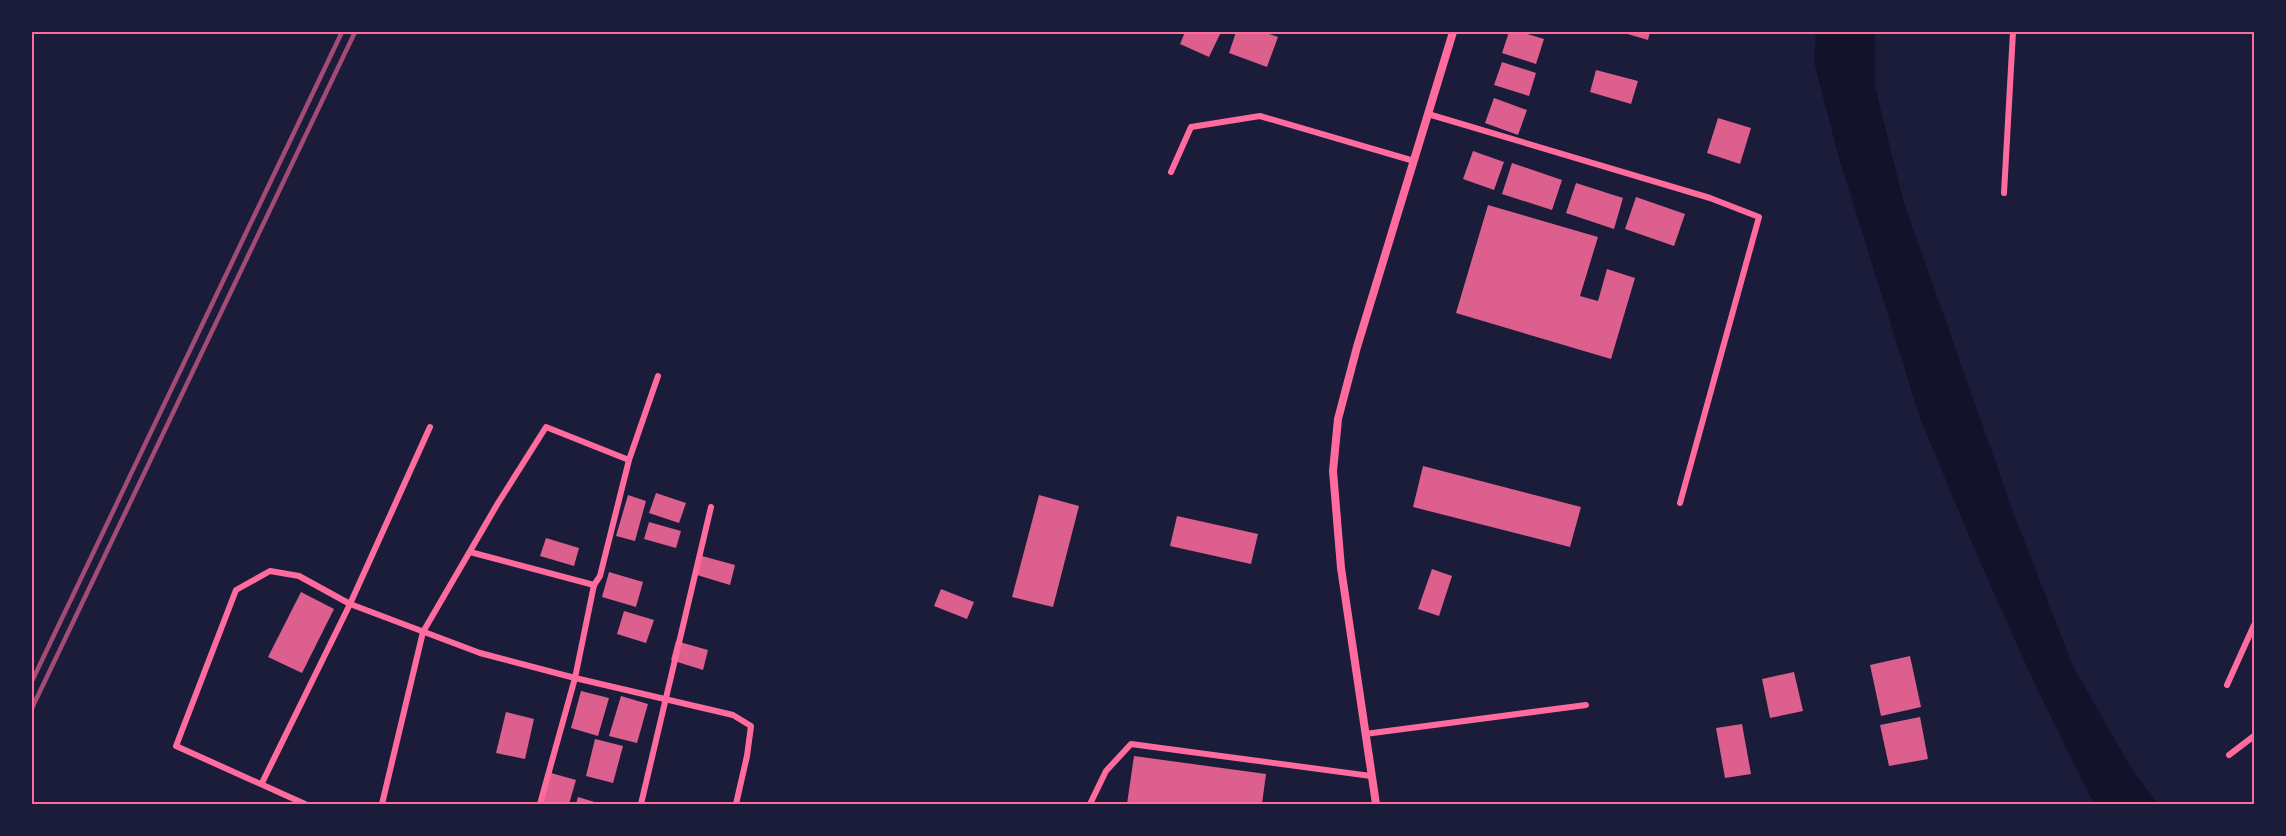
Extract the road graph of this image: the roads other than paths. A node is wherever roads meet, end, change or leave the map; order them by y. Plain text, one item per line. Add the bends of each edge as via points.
1 (1453, 32) edge
2 (2013, 32) edge
3 (1428, 114) junction
4 (1414, 161) junction
5 (1170, 172) dead end
6 (2004, 193) dead end
7 (658, 376) dead end
8 (430, 427) dead end
9 (629, 460) junction
10 (1680, 503) dead end
11 (711, 507) dead end
12 (470, 552) junction
13 (594, 585) junction
14 (350, 604) junction
15 (2254, 625) edge
16 (423, 632) junction
17 (575, 678) junction
18 (2227, 685) dead end
19 (666, 700) junction
20 (1586, 705) dead end
21 (1365, 734) junction
22 (2254, 736) edge
23 (2229, 755) dead end
24 (1371, 776) junction
25 (262, 783) junction
26 (305, 804) edge
27 (382, 804) edge
28 (540, 804) edge
29 (641, 804) edge
30 (736, 804) edge
31 (1090, 804) edge
32 (1376, 804) edge

1 - 3 street
2 - 6 street
3 - 4 street
3 - 10 street via 1710,198 1759,217
4 - 5 street via 1260,116 1191,127
4 - 21 street via 1357,347 1341,409 1333,471 1341,568
7 - 9 street
8 - 14 street
9 - 12 street via 546,427
9 - 13 street via 600,576
11 - 19 street
12 - 13 street
12 - 16 street
13 - 17 street
14 - 16 street
14 - 25 street
14 - 25 street via 299,576 270,572 236,590 176,746
15 - 18 street
16 - 17 street via 480,653
16 - 27 street
17 - 19 street
17 - 28 street
19 - 29 street
19 - 30 street via 733,715 751,726
20 - 21 street
21 - 24 street
22 - 23 street
24 - 31 street via 1131,744 1106,771
24 - 32 street
25 - 26 street

